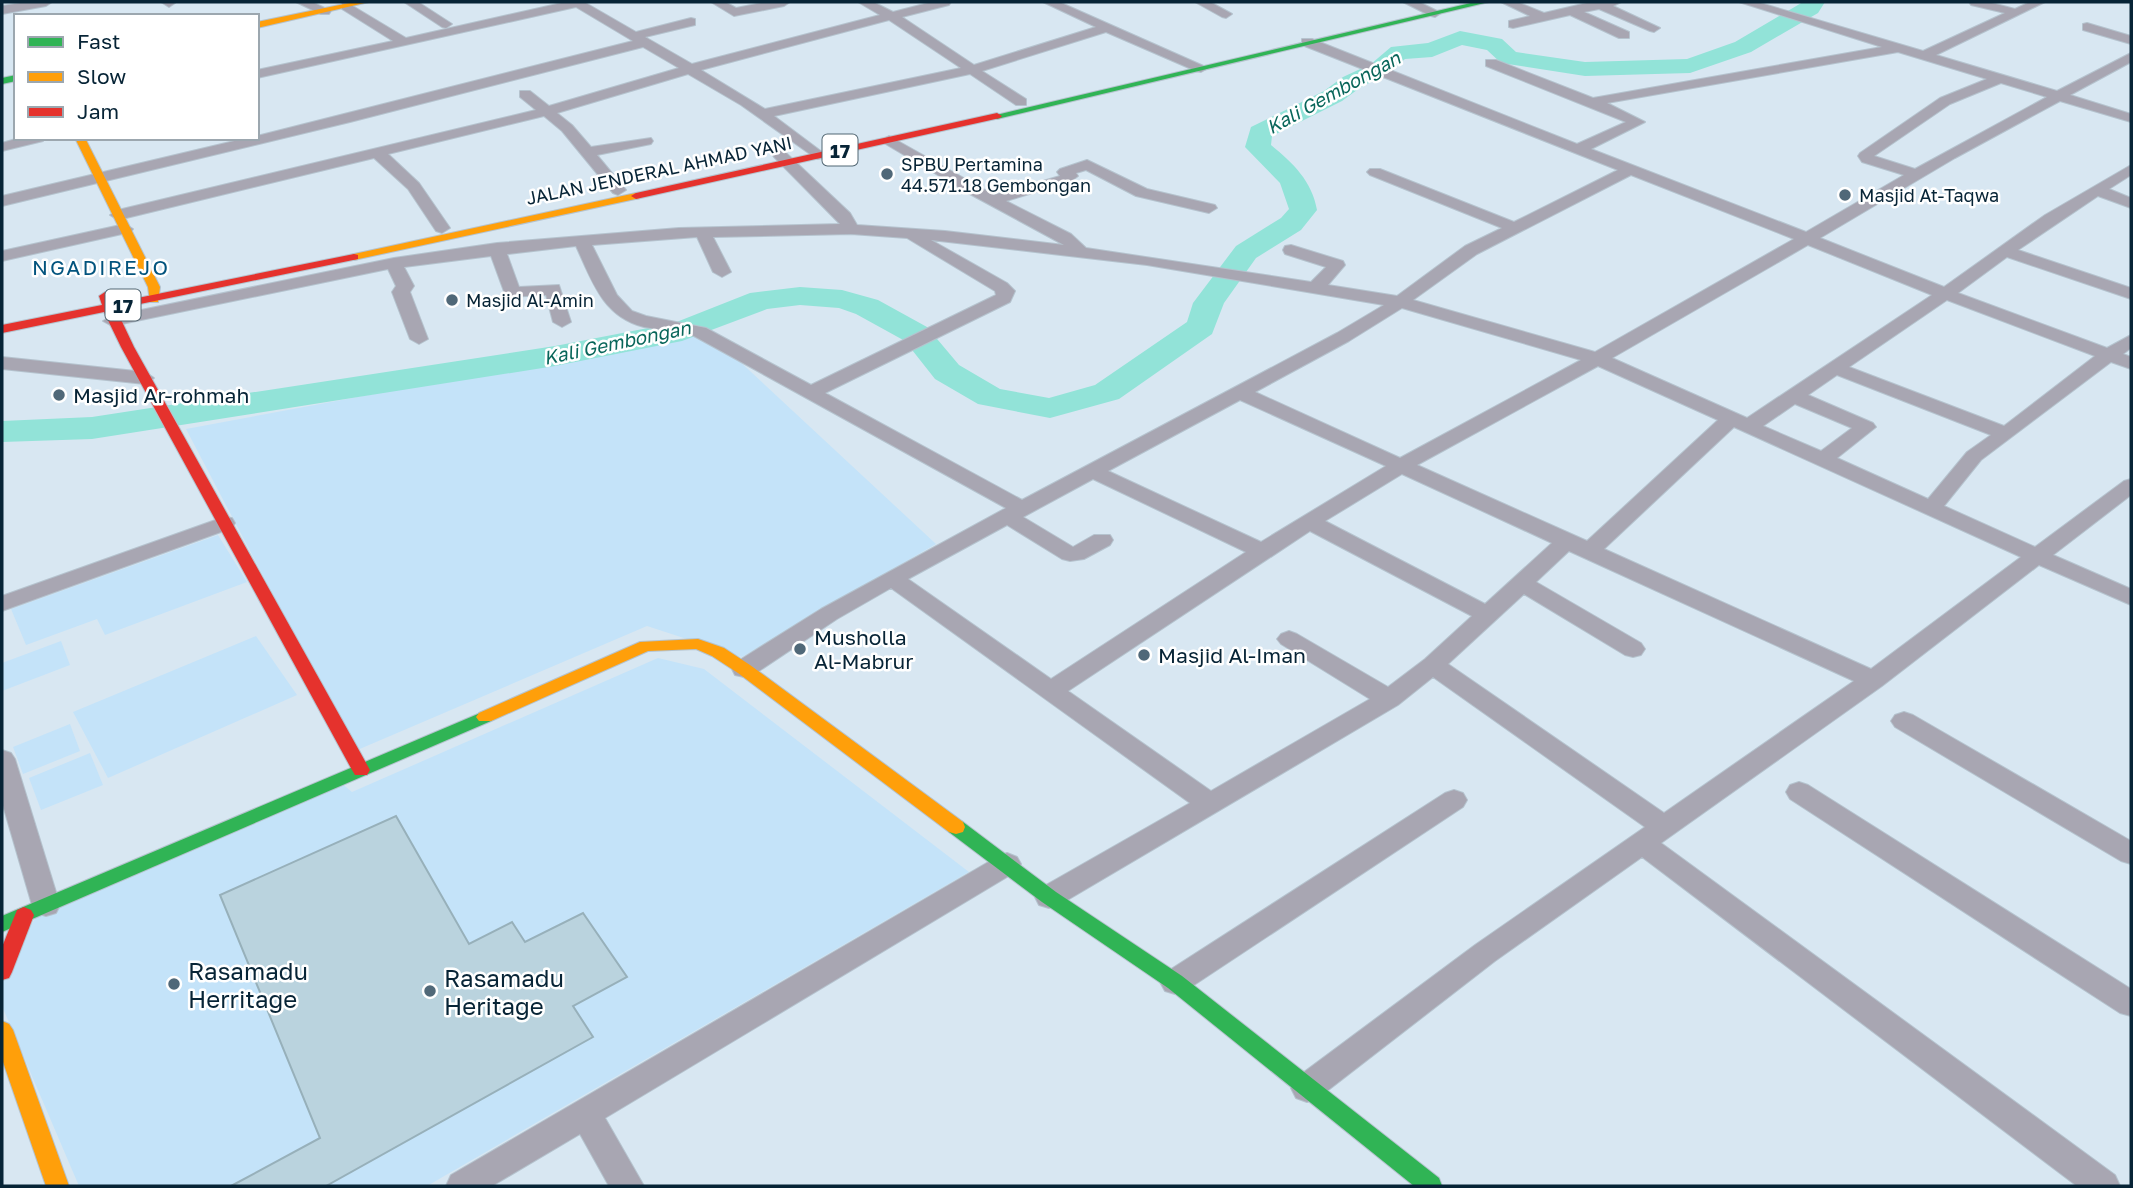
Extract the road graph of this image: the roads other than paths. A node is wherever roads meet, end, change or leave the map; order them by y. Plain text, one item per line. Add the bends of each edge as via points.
1 (46, 2) edge
2 (302, 2) edge
3 (365, 2) edge
4 (410, 2) edge
5 (607, 2) edge
6 (717, 2) edge
7 (784, 2) edge
8 (864, 2) edge
9 (945, 2) edge
10 (1049, 2) edge
11 (1090, 2) edge
12 (1201, 2) edge
13 (1450, 2) edge
14 (1485, 2) edge
15 (1507, 2) edge
16 (1615, 2) edge
17 (1745, 2) edge
18 (1975, 2) edge
19 (2003, 2) edge
20 (579, 3) edge
21 (1597, 3) edge
22 (346, 6) junction
23 (1423, 7) edge
24 (2028, 7) edge
25 (1064, 8) junction
26 (9, 10) edge
27 (325, 10) junction
28 (1571, 11) junction
29 (1226, 13) dead end
30 (890, 14) junction
31 (1542, 18) junction
32 (691, 22) dead end
33 (1513, 24) dead end
34 (259, 25) edge
35 (1108, 27) junction
36 (2087, 27) dead end
37 (1654, 28) dead end
38 (1624, 35) dead end
39 (431, 37) junction
40 (640, 39) junction
41 (2131, 40) edge
42 (405, 43) junction
43 (1307, 43) junction
44 (1899, 48) junction
45 (1924, 56) junction
46 (2129, 60) edge
47 (1491, 64) dead end
48 (1195, 65) junction
49 (691, 68) junction
50 (970, 70) junction
51 (259, 74) edge
52 (1999, 79) junction
53 (525, 94) dead end
54 (2058, 97) junction
55 (1021, 102) junction
56 (1592, 102) junction
57 (548, 111) junction
58 (764, 114) junction
59 (2131, 118) edge
60 (259, 135) edge
61 (889, 139) junction
62 (28, 140) edge
63 (81, 140) edge
64 (646, 141) dead end
65 (233, 142) edge
66 (2, 146) edge
67 (1580, 148) junction
68 (813, 151) junction
69 (590, 152) junction
70 (377, 153) junction
71 (783, 158) junction
72 (1631, 169) junction
73 (2131, 169) edge
74 (1375, 172) dead end
75 (1919, 175) junction
76 (99, 176) junction
77 (618, 190) junction
78 (2096, 190) junction
79 (992, 200) junction
80 (2, 201) edge
81 (2131, 203) edge
82 (1209, 208) dead end
83 (546, 215) junction
84 (121, 222) junction
85 (1513, 227) junction
86 (442, 228) junction
87 (851, 229) junction
88 (702, 232) junction
89 (908, 233) junction
90 (1809, 239) junction
91 (582, 240) junction
92 (564, 241) junction
93 (497, 248) junction
94 (1291, 250) dead end
95 (1080, 251) junction
96 (2006, 251) junction
97 (2, 256) edge
98 (394, 263) junction
99 (722, 272) dead end
100 (1316, 287) junction
101 (154, 293) junction
102 (1945, 294) junction
103 (2131, 294) edge
104 (1400, 302) junction
105 (108, 309) junction
106 (2, 317) edge
107 (562, 322) dead end
108 (2, 329) edge
109 (921, 338) joint
110 (419, 340) dead end
111 (2131, 340) edge
112 (2109, 355) junction
113 (1598, 359) junction
114 (2, 363) edge
115 (2131, 363) edge
116 (1835, 368) junction
117 (145, 378) junction
118 (1239, 392) junction
119 (810, 393) junction
120 (1794, 396) junction
121 (1740, 422) junction
122 (2005, 433) junction
123 (1823, 459) junction
124 (1402, 465) junction
125 (1092, 471) junction
126 (2131, 485) edge
127 (1932, 508) junction
128 (1016, 513) junction
129 (1310, 522) junction
130 (224, 523) junction
131 (1102, 540) dead end
132 (1578, 546) junction
133 (1262, 551) junction
134 (2037, 554) junction
135 (892, 578) junction
136 (1522, 583) junction
137 (2131, 598) edge
138 (2, 604) edge
139 (1487, 615) junction
140 (1289, 639) dead end
141 (1633, 649) dead end
142 (1433, 665) junction
143 (744, 669) junction
144 (1873, 680) junction
145 (1050, 691) junction
146 (1388, 699) junction
147 (1904, 721) dead end
148 (2, 759) edge
149 (361, 770) junction
150 (1799, 792) dead end
151 (1454, 800) dead end
152 (1209, 803) junction
153 (1654, 835) junction
154 (2131, 854) edge
155 (1007, 864) junction
156 (1049, 897) junction
157 (35, 910) junction
158 (2, 924) edge
159 (2, 972) edge
160 (1175, 982) junction
161 (2131, 1004) edge
162 (3, 1041) edge
163 (1307, 1088) junction
164 (585, 1113) junction
165 (58, 1186) edge
166 (464, 1186) edge
167 (627, 1186) edge
168 (1431, 1186) edge
169 (2103, 1186) edge

1 - 26 street
2 - 27 street
3 - 22 main road
4 - 39 street via 443,22 415,27
5 - 20 street
6 - 7 street via 734,12
8 - 30 street
9 - 30 street
10 - 25 street
11 - 25 street
12 - 29 street
13 - 23 main road, JALAN JENDERAL AHMAD YANI / 17
14 - 23 main road, JALAN JENDERAL AHMAD YANI / 17
15 - 31 street
16 - 21 street
17 - 44 street
18 - 24 street
19 - 24 street
20 - 39 street
20 - 40 street
21 - 28 street
21 - 37 street
22 - 27 main road
22 - 42 street
23 - 43 main road, JALAN JENDERAL AHMAD YANI / 17
23 - 48 main road, JALAN JENDERAL AHMAD YANI / 17
24 - 45 street
25 - 35 street
27 - 34 main road
28 - 31 street
28 - 38 street
30 - 49 street
30 - 50 street
31 - 33 street
32 - 40 street
35 - 48 street
35 - 50 street
36 - 41 street
39 - 42 street
40 - 49 street
40 - 60 street
42 - 51 street
43 - 48 main road, JALAN JENDERAL AHMAD YANI / 17
43 - 67 street
44 - 45 street
44 - 56 street
45 - 52 street
46 - 54 street
47 - 56 street
48 - 55 main road, JALAN JENDERAL AHMAD YANI / 17
48 - 61 main road, JALAN JENDERAL AHMAD YANI / 17
49 - 57 street
49 - 58 street
50 - 55 street
50 - 58 street
52 - 54 street
52 - 75 street via 1945,102 1864,156
53 - 57 street
54 - 59 street
54 - 75 street
55 - 68 main road, JALAN JENDERAL AHMAD YANI / 17
56 - 67 street via 1638,122
57 - 69 street
57 - 70 street
58 - 68 street
61 - 68 main road, JALAN JENDERAL AHMAD YANI / 17
61 - 79 street
62 - 66 street
63 - 76 main road
64 - 69 street
65 - 76 street
67 - 72 street
68 - 71 main road, JALAN JENDERAL AHMAD YANI / 17
69 - 77 street
70 - 84 street
70 - 86 street via 414,186
71 - 77 main road, JALAN JENDERAL AHMAD YANI / 17
71 - 83 main road, JALAN JENDERAL AHMAD YANI / 17
71 - 87 street via 844,216
72 - 85 street
72 - 90 street
73 - 78 street
74 - 85 street
75 - 90 street
76 - 80 street
76 - 84 main road
77 - 86 main road, JALAN JENDERAL AHMAD YANI / 17
78 - 81 street
78 - 96 street
79 - 82 street via 1065,179 1070,177 1067,171 1087,165 1142,192
79 - 95 street via 1065,236
83 - 92 street
83 - 101 main road, JALAN JENDERAL AHMAD YANI / 17
84 - 97 street
84 - 101 main road
85 - 104 street via 1462,256
86 - 101 main road, JALAN JENDERAL AHMAD YANI / 17
87 - 88 street
87 - 89 street
88 - 91 street
88 - 99 street
89 - 95 street
89 - 109 street via 1001,287 1007,295
90 - 102 street
90 - 113 street
91 - 92 street
91 - 119 street via 618,309 638,320 692,329
92 - 93 street
93 - 98 street
93 - 107 street via 512,293 553,289
94 - 100 street via 1337,265
95 - 100 street
96 - 102 street
96 - 103 street
98 - 105 street
98 - 110 street
100 - 104 street
101 - 105 main road, JALAN JENDERAL AHMAD YANI / 17
102 - 112 street
102 - 116 street
104 - 113 street
104 - 118 street
105 - 106 main road, JALAN JENDERAL AHMAD YANI / 17
105 - 108 main road, JALAN JENDERAL AHMAD YANI / 17
105 - 117 main road
109 - 119 street
111 - 112 street
112 - 115 street
112 - 122 street
113 - 121 street
113 - 124 street
114 - 117 street
116 - 120 street
116 - 122 street
117 - 130 main road
118 - 124 street
118 - 125 street
119 - 128 street
120 - 121 street
120 - 123 street via 1866,427
121 - 123 street
121 - 132 street
122 - 127 street via 1966,463
123 - 127 street
124 - 129 street
124 - 132 street
125 - 128 street
125 - 133 street
126 - 134 street
127 - 134 street
128 - 131 street via 1070,554
128 - 135 street
129 - 133 street
129 - 139 street
130 - 138 street
130 - 149 main road
132 - 136 street
132 - 144 street
133 - 145 street
134 - 137 street
134 - 144 street
135 - 143 street
135 - 145 street
136 - 139 street
136 - 141 street
139 - 142 street
140 - 146 street
142 - 146 street
142 - 153 street
143 - 149 main road via 698,644 646,646
143 - 155 main road
144 - 153 street
145 - 152 street
146 - 152 street
147 - 154 street
148 - 157 street
149 - 157 main road
150 - 161 street
151 - 160 street
152 - 156 street
153 - 163 street via 1485,953
153 - 169 street via 1809,965
155 - 156 main road
155 - 164 street
156 - 160 main road
157 - 158 main road
157 - 159 main road
160 - 163 main road
162 - 165 main road
163 - 168 main road
164 - 166 street
164 - 167 street

